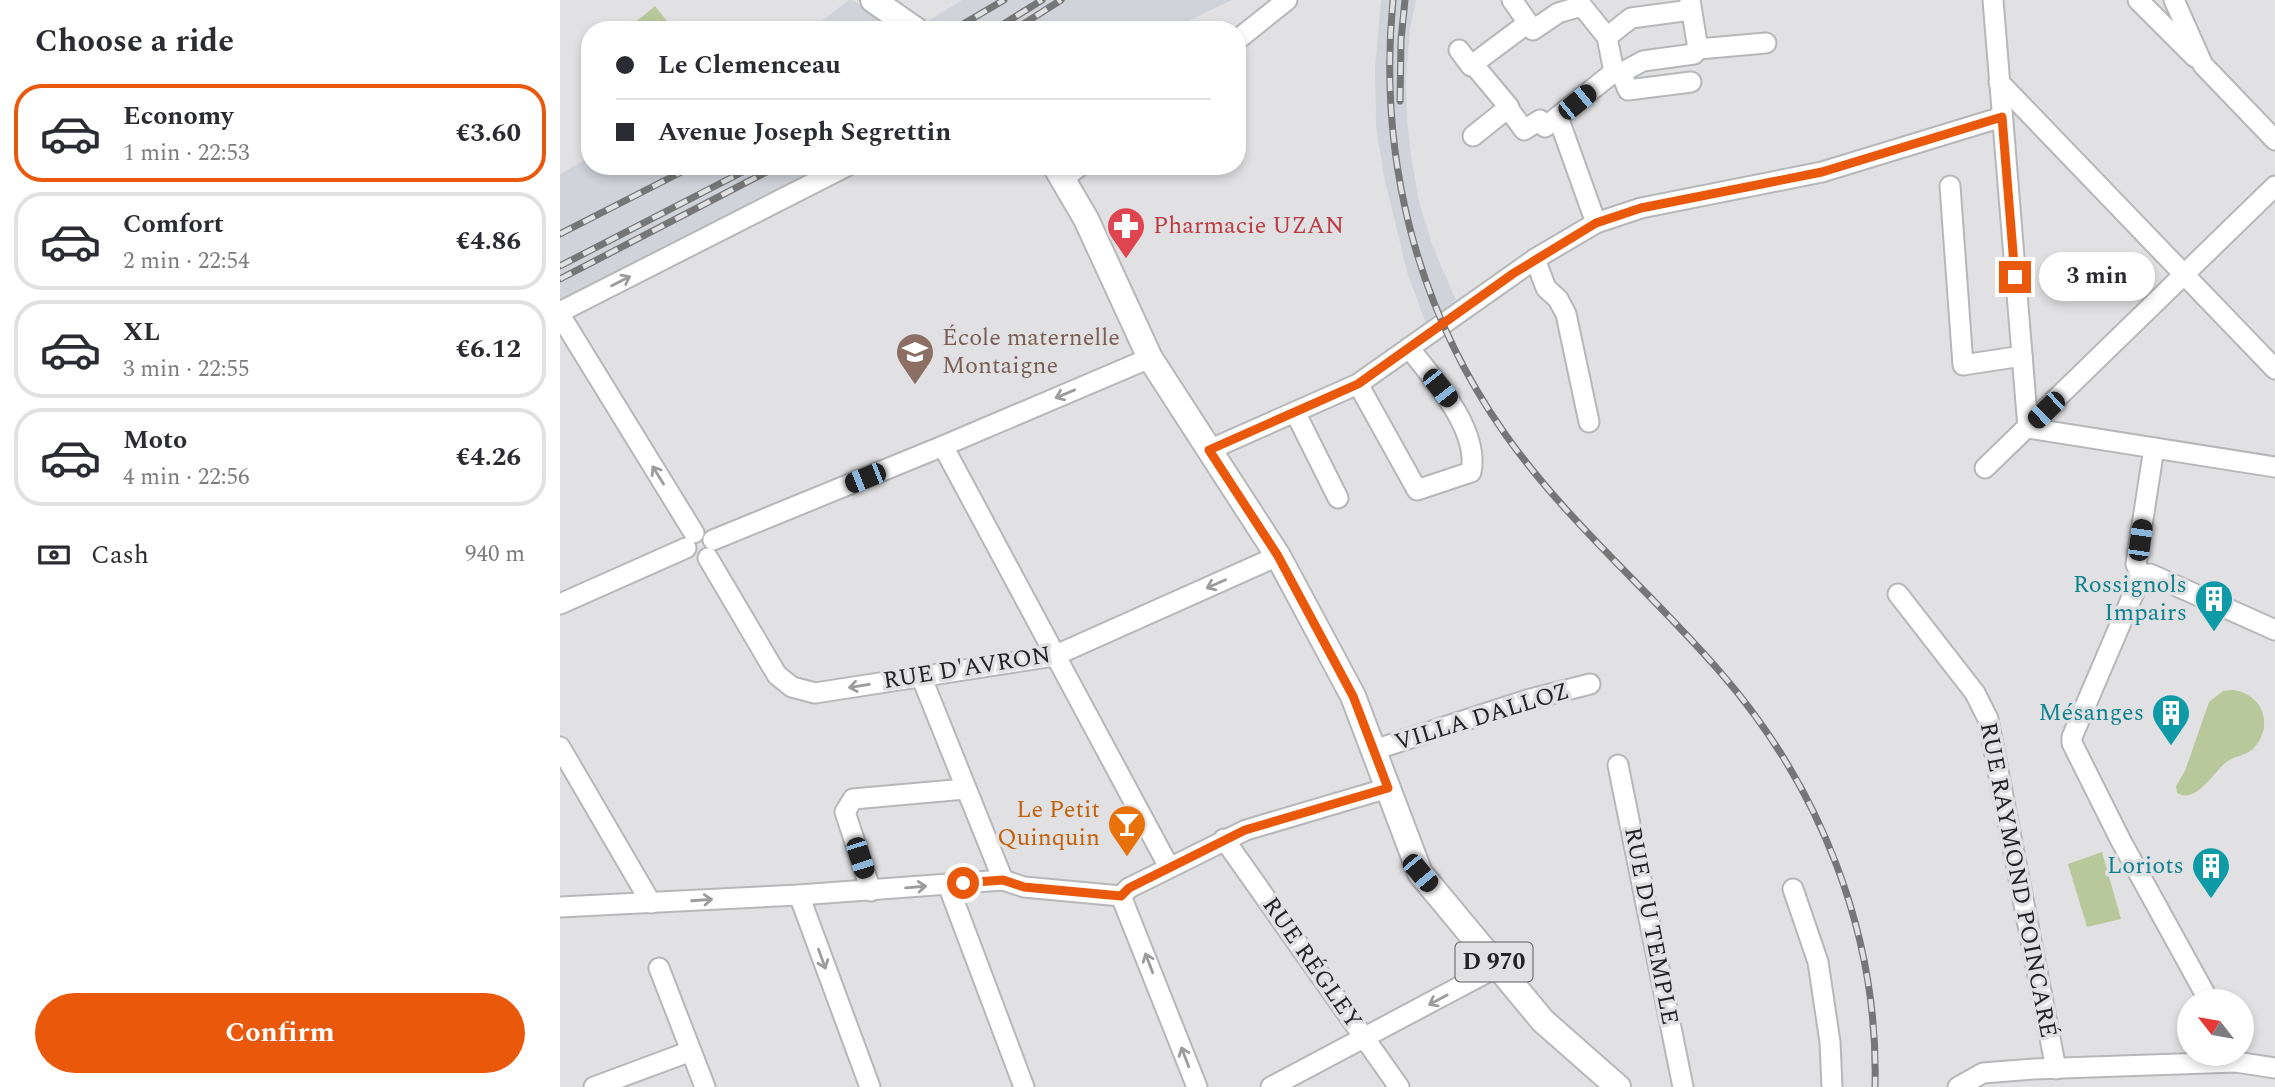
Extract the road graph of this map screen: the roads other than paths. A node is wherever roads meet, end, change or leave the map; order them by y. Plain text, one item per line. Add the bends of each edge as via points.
1 (873, 0) edge
2 (1287, 0) edge
3 (1512, 0) edge
4 (1993, 0) edge
5 (2138, 0) edge
6 (2174, 0) edge
7 (1690, 5) edge
8 (903, 21) edge
9 (1528, 23) junction
10 (1246, 33) edge
11 (1607, 37) junction
12 (1766, 43) dead end
13 (1698, 49) junction
14 (1459, 50) dead end
15 (1474, 64) junction
16 (2203, 65) junction
17 (1618, 73) junction
18 (1691, 82) dead end
19 (1999, 82) junction
20 (1508, 108) junction
21 (2002, 117) junction
22 (1548, 121) junction
23 (1473, 136) dead end
24 (2275, 140) edge
25 (830, 175) edge
26 (1068, 175) edge
27 (1950, 186) dead end
28 (2275, 186) edge
29 (1596, 223) junction
30 (1535, 260) junction
31 (2185, 273) junction
32 (560, 314) edge
33 (1409, 348) junction
34 (2022, 356) junction
35 (1150, 358) junction
36 (2275, 369) edge
37 (1358, 384) junction
38 (1295, 412) junction
39 (1589, 422) dead end
40 (2028, 428) junction
41 (943, 446) junction
42 (2154, 448) junction
43 (1209, 450) junction
44 (2275, 467) edge
45 (1985, 468) dead end
46 (1338, 499) dead end
47 (690, 540) junction
48 (710, 549) junction
49 (1278, 556) junction
50 (2141, 576) junction
51 (1898, 594) dead end
52 (560, 604) edge
53 (2275, 630) edge
54 (1054, 656) junction
55 (921, 676) junction
56 (1590, 684) dead end
57 (560, 747) edge
58 (1374, 750) junction
59 (1618, 765) dead end
60 (1388, 788) junction
61 (965, 789) junction
62 (1224, 839) junction
63 (1169, 867) junction
64 (1003, 880) junction
65 (948, 885) junction
66 (1793, 889) dead end
67 (871, 891) junction
68 (799, 895) junction
69 (1121, 896) junction
70 (651, 904) junction
71 (560, 907) edge
72 (1497, 967) junction
73 (659, 968) dead end
74 (2202, 989) edge
75 (1364, 1038) junction
76 (691, 1051) junction
77 (2177, 1062) edge
78 (2254, 1063) edge
79 (2275, 1068) edge
80 (2056, 1069) junction
81 (594, 1087) edge
82 (705, 1087) edge
83 (870, 1087) edge
84 (1024, 1087) edge
85 (1197, 1087) edge
86 (1271, 1087) edge
87 (1399, 1087) edge
88 (1618, 1087) edge
89 (1683, 1087) edge
90 (1832, 1087) edge
91 (1958, 1087) edge

1 - 8 main road
2 - 10 street
3 - 9 street
4 - 19 street
5 - 16 street
6 - 16 street
7 - 11 street via 1631,18
7 - 13 street
9 - 11 street via 1533,30 1558,13 1582,6
9 - 15 street
11 - 17 street
12 - 13 street
13 - 17 street via 1694,54 1643,61
14 - 15 street via 1471,66
15 - 20 street
16 - 24 street
17 - 18 street via 1628,90
17 - 22 street
19 - 21 street
19 - 31 street
20 - 22 street via 1524,130
20 - 23 street
21 - 29 street via 1822,172 1641,208
21 - 34 street
22 - 29 street
32 -> 25 street
26 - 35 main road, D 970
27 - 34 street via 1963,365
28 - 31 street
29 - 30 street
30 - 33 street
30 - 39 street via 1546,288 1566,314
31 - 36 street
31 - 40 street
47 -> 32 street
33 - 37 street
33 - 37 street via 1456,411 1474,462 1471,472 1417,490
34 - 40 street
35 -> 41 street
35 - 43 main road, D 970
37 - 38 street
38 - 43 street
38 - 46 street
40 - 42 street
40 - 45 street
41 - 48 street
41 - 54 street
42 - 44 street
42 - 50 street via 2136,564
43 - 49 main road, D 970
47 - 48 street via 694,559
47 - 52 street
55 -> 48 street, RUE D'AVRON via 815,693 792,687 777,675
49 -> 54 street, RUE D'AVRON
49 - 58 main road, D 970 via 1353,696
50 - 53 street via 2150,574
50 - 74 street via 2072,743
51 - 80 street, RUE RAYMOND POINCARÉ via 1975,693 1988,719
54 - 55 street, RUE D'AVRON
54 - 63 street
55 - 61 street
56 - 58 street, VILLA DALLOZ via 1527,699
57 - 70 street
58 - 60 main road, D 970
59 - 89 street, RUE DU TEMPLE
60 - 62 street
60 - 72 main road, D 970 via 1420,873
61 - 64 street
61 - 67 street via 853,799 845,812
62 - 63 street
62 - 75 street, RUE RÉGLEY
63 - 69 street
64 - 65 street
64 - 69 street via 1024,887
67 -> 65 street
65 - 84 street
66 - 90 street via 1818,962
67 - 68 street
70 -> 68 street
68 -> 83 street
85 -> 69 street
70 - 71 street
72 -> 75 street
72 - 88 main road, D 970 via 1543,1021
73 - 76 street
75 - 86 street
75 - 87 street, RUE RÉGLEY
76 - 81 street
76 - 82 street
77 - 80 street
78 - 79 street
80 - 91 street via 1983,1073

